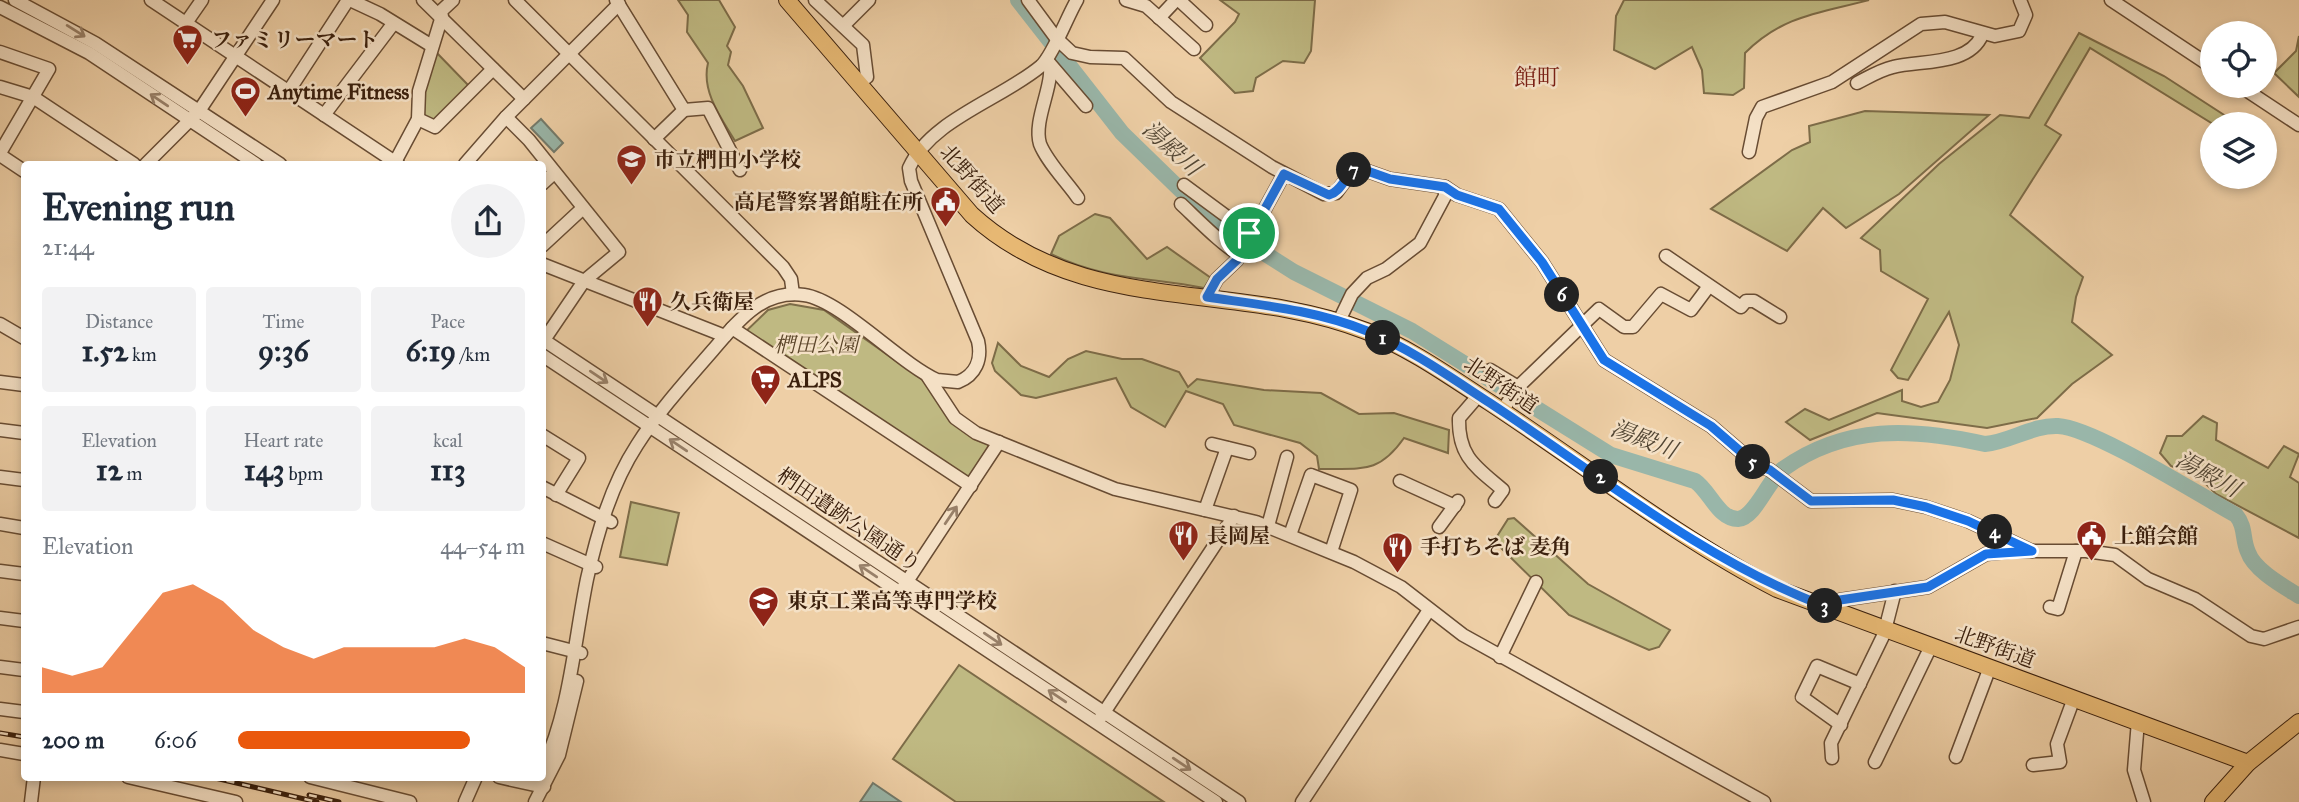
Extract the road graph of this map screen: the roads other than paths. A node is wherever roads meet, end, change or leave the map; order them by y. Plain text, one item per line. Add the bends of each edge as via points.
1 (15, 0) edge
2 (151, 0) edge
3 (201, 0) edge
4 (274, 0) edge
5 (349, 0) edge
6 (424, 0) edge
7 (453, 0) edge
8 (515, 0) edge
9 (787, 0) edge
10 (815, 0) edge
11 (869, 0) edge
12 (1028, 0) edge
13 (1077, 0) edge
14 (1126, 0) edge
15 (1178, 0) edge
16 (2020, 0) edge
17 (2111, 0) edge
18 (618, 2) edge
19 (0, 6) edge
20 (441, 15) junction
21 (1159, 18) junction
22 (186, 23) junction
23 (393, 24) junction
24 (1206, 25) dead end
25 (843, 26) junction
26 (1982, 35) junction
27 (1056, 39) junction
28 (432, 46) junction
29 (1194, 49) dead end
30 (0, 52) edge
31 (569, 54) junction
32 (236, 57) junction
33 (1049, 59) junction
34 (2200, 59) edge
35 (1860, 65) junction
36 (493, 69) junction
37 (860, 82) junction
38 (0, 87) edge
39 (288, 92) junction
40 (33, 97) junction
41 (2258, 98) edge
42 (524, 99) junction
43 (1086, 106) dead end
44 (684, 110) junction
45 (195, 116) junction
46 (324, 116) junction
47 (506, 117) junction
48 (418, 119) junction
49 (2299, 125) edge
50 (654, 139) junction
51 (919, 152) junction
52 (1749, 152) dead end
53 (0, 154) edge
54 (129, 161) edge
55 (149, 161) edge
56 (252, 161) edge
57 (275, 161) edge
58 (392, 161) edge
59 (397, 161) edge
60 (468, 161) edge
61 (545, 161) edge
62 (546, 162) edge
63 (21, 169) edge
64 (740, 170) dead end
65 (554, 173) junction
66 (1284, 174) junction
67 (546, 180) edge
68 (1184, 185) dead end
69 (1445, 187) junction
70 (1078, 198) dead end
71 (1181, 204) dead end
72 (583, 208) junction
73 (1249, 235) junction
74 (546, 242) edge
75 (1241, 252) junction
76 (1666, 256) dead end
77 (546, 266) edge
78 (584, 281) junction
79 (1709, 286) junction
80 (793, 294) junction
81 (1207, 297) junction
82 (1342, 314) junction
83 (1780, 317) dead end
84 (0, 324) edge
85 (1581, 326) junction
86 (728, 332) junction
87 (546, 335) edge
88 (21, 336) edge
89 (546, 341) edge
90 (546, 357) edge
91 (1490, 370) dead end
92 (926, 374) junction
93 (0, 382) edge
94 (21, 385) edge
95 (1518, 388) junction
96 (1478, 396) junction
97 (1505, 406) junction
98 (655, 422) junction
99 (0, 430) edge
100 (21, 433) edge
101 (546, 437) edge
102 (999, 442) junction
103 (1212, 444) dead end
104 (1227, 448) junction
105 (1249, 453) dead end
106 (1287, 457) dead end
107 (0, 477) edge
108 (21, 480) edge
109 (1400, 481) dead end
110 (971, 486) junction
111 (546, 489) edge
112 (556, 495) junction
113 (1495, 501) dead end
114 (1205, 510) junction
115 (1234, 516) junction
116 (607, 520) junction
117 (0, 524) edge
118 (1268, 526) junction
119 (1439, 527) dead end
120 (21, 528) edge
121 (1290, 535) junction
122 (546, 545) edge
123 (2032, 551) junction
124 (2076, 551) junction
125 (1331, 552) junction
126 (594, 566) junction
127 (0, 571) edge
128 (21, 574) edge
129 (1536, 582) dead end
130 (903, 587) junction
131 (1895, 591) junction
132 (1824, 606) junction
133 (2050, 607) dead end
134 (1429, 610) junction
135 (0, 618) edge
136 (21, 621) edge
137 (2299, 627) edge
138 (1886, 629) junction
139 (546, 644) edge
140 (1931, 646) junction
141 (578, 652) junction
142 (1500, 657) junction
143 (0, 667) edge
144 (1990, 667) junction
145 (21, 670) edge
146 (1860, 684) junction
147 (2074, 698) junction
148 (0, 709) edge
149 (21, 712) edge
150 (1100, 718) junction
151 (2138, 721) junction
152 (2299, 722) edge
153 (1841, 725) junction
154 (0, 750) edge
155 (21, 754) edge
156 (1956, 757) dead end
157 (1832, 758) dead end
158 (546, 759) edge
159 (1876, 762) dead end
160 (2248, 763) junction
161 (2033, 765) dead end
162 (546, 770) edge
163 (34, 781) edge
164 (141, 781) edge
165 (337, 781) edge
166 (474, 781) edge
167 (539, 783) edge
168 (194, 797) edge
169 (31, 802) edge
170 (236, 802) edge
171 (410, 802) edge
172 (465, 802) edge
173 (525, 802) edge
174 (535, 802) edge
175 (1216, 802) edge
176 (1238, 802) edge
177 (1302, 802) edge
178 (1764, 802) edge
179 (2144, 802) edge
180 (2213, 802) edge

1 -> 45 street via 65,24
2 - 22 street
3 - 22 street
4 - 32 street
5 - 23 street
5 - 39 street
6 - 20 street
7 - 20 street
8 - 31 street
9 - 37 main road, 北野街道
10 - 25 street
11 - 25 street
12 - 27 street
13 - 27 street
14 - 21 street via 1146,6
15 - 21 street
15 - 24 street
16 - 26 street via 2026,15 2019,31
17 - 34 street
18 - 31 street
18 - 44 street
45 -> 19 street via 59,35
20 - 28 street
20 - 36 street
21 - 29 street
22 - 32 street
23 - 28 street
23 - 46 street
25 - 37 street via 863,45 866,76
26 - 35 street via 1945,22 1922,24
26 - 35 street via 1976,46 1961,55 1889,68 1861,83
27 - 33 street
27 - 66 street via 1083,57 1129,60 1171,102
28 - 48 street via 419,90
30 - 40 street via 50,69
31 - 42 street
31 - 50 street
32 - 39 street
32 - 45 street
33 - 43 street
33 - 51 street via 1003,93 962,115
33 - 70 street via 1040,143
35 - 52 street via 1832,82 1767,104 1756,118
36 - 42 street
36 - 48 street via 435,127
37 - 51 main road, 北野街道
38 - 40 street
39 - 46 street
40 - 53 street
40 - 54 street
41 - 49 street
42 - 47 street
44 - 50 street
44 - 64 street via 708,108
45 - 55 street
45 - 56 street
45 - 57 street
46 - 58 street
47 - 60 street
47 - 61 street
48 - 59 street
50 - 80 street via 783,267 792,279
51 - 81 main road, 北野街道 via 981,223 1037,261 1095,281
51 - 92 street via 909,166 909,177 980,352 975,369 961,381 943,382
53 - 63 street
62 - 65 street
65 - 67 street
65 - 72 street
66 - 69 street via 1329,195 1359,168 1390,179
66 - 73 street
68 - 73 street
69 - 82 street via 1445,196 1420,243 1367,278
69 - 85 street via 1502,212 1542,262
71 - 75 street via 1216,234 1221,244
72 - 74 street
72 - 78 street via 619,252
73 - 75 street
75 - 81 street
76 - 79 street
77 - 78 street
78 - 86 street
78 - 87 street
79 - 83 street via 1741,307 1754,301
79 - 85 street via 1691,310 1661,294 1637,325 1624,327 1599,309
80 - 86 street via 756,306
80 - 92 street via 824,302
81 - 82 main road, 北野街道
82 - 96 main road, 北野街道
84 - 88 street
85 - 95 street
85 - 123 street via 1609,364 1711,426 1755,464 1811,501 1893,500 1926,507
86 - 98 street
86 - 110 street
89 -> 98 street, 椚田遺跡公園通り
90 - 98 street, 椚田遺跡公園通り
91 - 95 street
92 - 102 street via 959,422
93 - 94 street
95 - 97 street
96 - 97 main road, 北野街道
96 - 113 street via 1459,418 1461,442 1467,460 1503,490
97 - 132 main road, 北野街道 via 1728,562 1777,589
98 - 116 street
98 - 130 street, 椚田遺跡公園通り
99 - 100 street
101 - 112 street via 579,458
102 - 110 street
102 - 114 street via 1115,489
103 - 104 street
104 - 105 street
104 - 114 street
106 - 118 street
107 - 108 street
109 - 119 street via 1457,502
130 -> 110 street
111 - 112 street
112 - 116 street
114 - 115 street
115 - 118 street
115 - 150 street
116 - 126 street
117 - 120 street
118 - 121 street
121 - 125 street
121 - 125 street via 1311,475 1351,490
122 - 126 street
123 - 124 street
123 - 131 street via 1986,554 1933,585
124 - 133 street via 2058,609
124 - 137 street via 2110,553 2251,636 2273,637
125 - 134 street via 1401,587
126 - 141 street
127 - 128 street
129 - 142 street
130 - 150 street, 椚田遺跡公園通り
131 - 132 street
131 - 138 street
132 - 138 main road, 北野街道
134 - 142 street
134 - 177 street
135 - 136 street
138 - 140 main road, 北野街道
138 - 146 street
139 - 141 street
140 - 144 main road, 北野街道
140 - 159 street
141 - 158 street
141 - 162 street via 565,735
142 - 178 street
143 - 145 street
144 - 147 main road, 北野街道
144 - 156 street
146 - 153 street
146 - 153 street via 1817,666 1802,697
147 - 151 main road, 北野街道
147 - 161 street via 2057,744 2060,762
148 - 149 street
150 - 175 street, 椚田遺跡公園通り
150 -> 176 street, 椚田遺跡公園通り
151 - 160 main road, 北野街道
151 - 179 street via 2134,770
152 - 160 main road
153 - 157 street via 1831,743
154 - 155 street
160 - 180 main road
163 - 169 street
164 - 168 street
165 - 171 street
166 - 172 street
167 - 173 street
167 - 174 street
168 - 170 street

